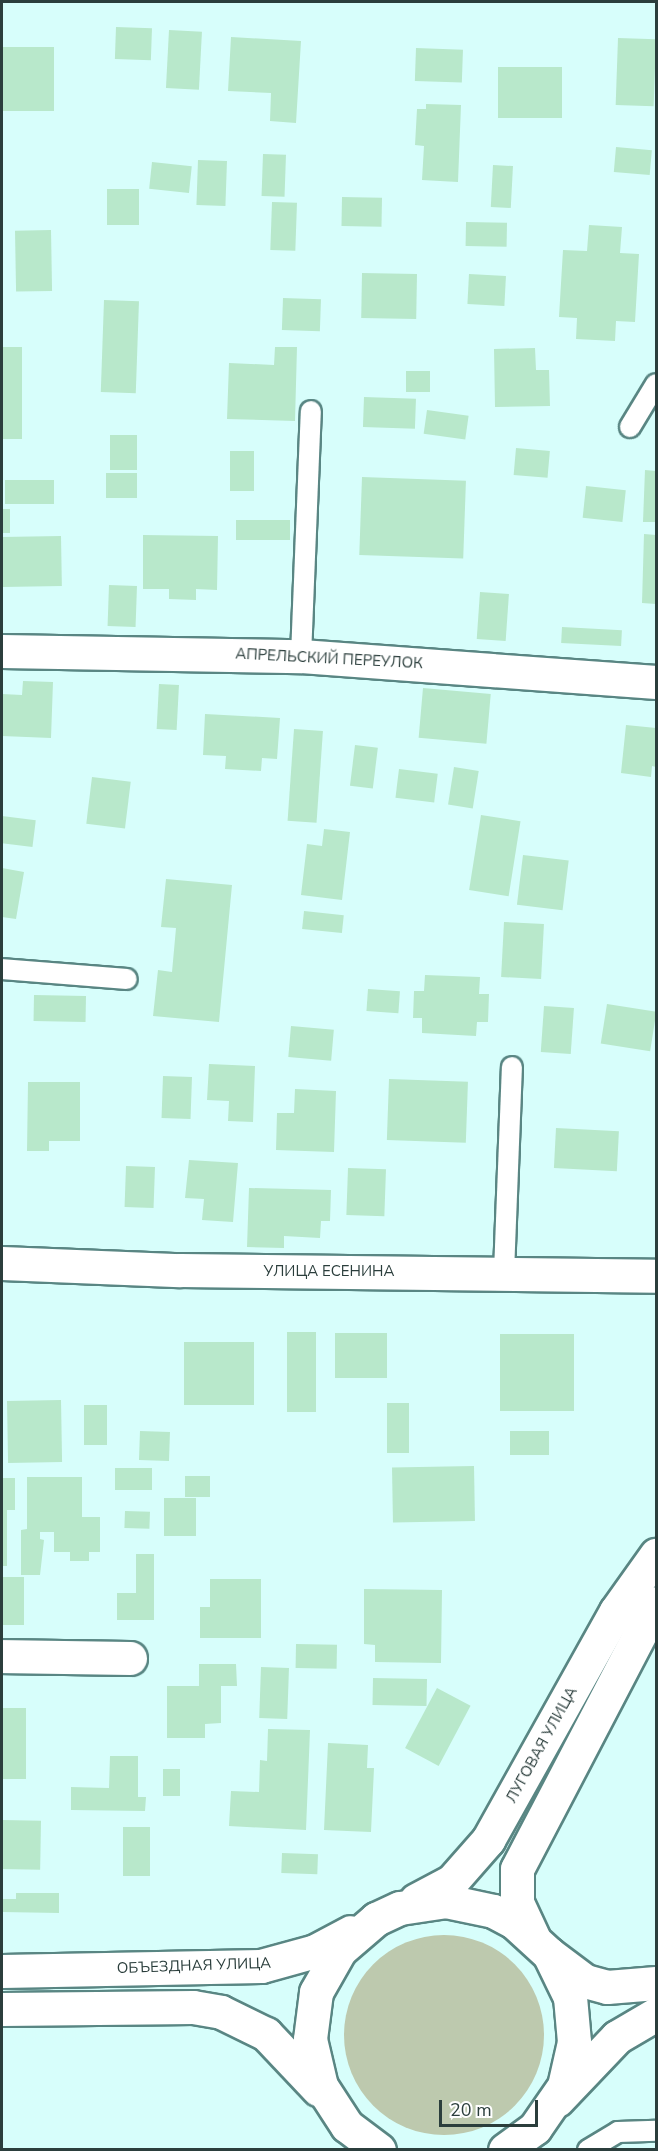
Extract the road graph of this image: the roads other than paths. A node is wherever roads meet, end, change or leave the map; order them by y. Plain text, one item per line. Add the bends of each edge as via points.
1 (657, 384) edge
2 (310, 411) dead end
3 (630, 427) dead end
4 (2, 651) edge
5 (301, 656) junction
6 (657, 682) edge
7 (2, 969) edge
8 (127, 979) dead end
9 (512, 1067) dead end
10 (2, 1263) edge
11 (504, 1273) junction
12 (657, 1276) edge
13 (657, 1555) edge
14 (657, 1603) edge
15 (2, 1656) edge
16 (130, 1658) dead end
17 (388, 1913) junction
18 (541, 1946) junction
19 (2, 1971) edge
20 (657, 1983) edge
21 (2, 2009) edge
22 (657, 2014) edge
23 (556, 2101) junction
24 (349, 2127) edge
25 (657, 2131) edge
26 (512, 2146) edge
27 (379, 2150) edge
28 (588, 2150) edge

1 - 3 lane
2 - 5 lane
4 - 5 main road, АПРЕЛЬСКИЙ ПЕРЕУЛОК
5 - 6 main road, АПРЕЛЬСКИЙ ПЕРЕУЛОК
7 - 8 lane
9 - 11 lane
10 - 11 main road, УЛИЦА ЕСЕНИНА via 180,1270
11 - 12 main road, УЛИЦА ЕСЕНИНА
13 - 17 main road, ЛУГОВАЯ УЛИЦА via 616,1611 488,1840 452,1881
14 - 18 main road via 517,1869 517,1902
15 - 16 main road
17 - 18 main road via 447,1901 470,1904 514,1922
17 - 19 main road, ОБЪЕЗДНАЯ УЛИЦА via 315,1951 261,1966
17 - 24 main road via 340,1950 316,1992 311,2047 321,2086
18 - 20 main road via 585,1981 607,1986
18 - 23 main road via 570,1997 574,2027 572,2057
21 - 24 main road via 193,2007 221,2012 266,2034
22 - 23 main road via 601,2051
23 - 26 main road
24 - 27 main road
25 - 28 lane via 618,2132

